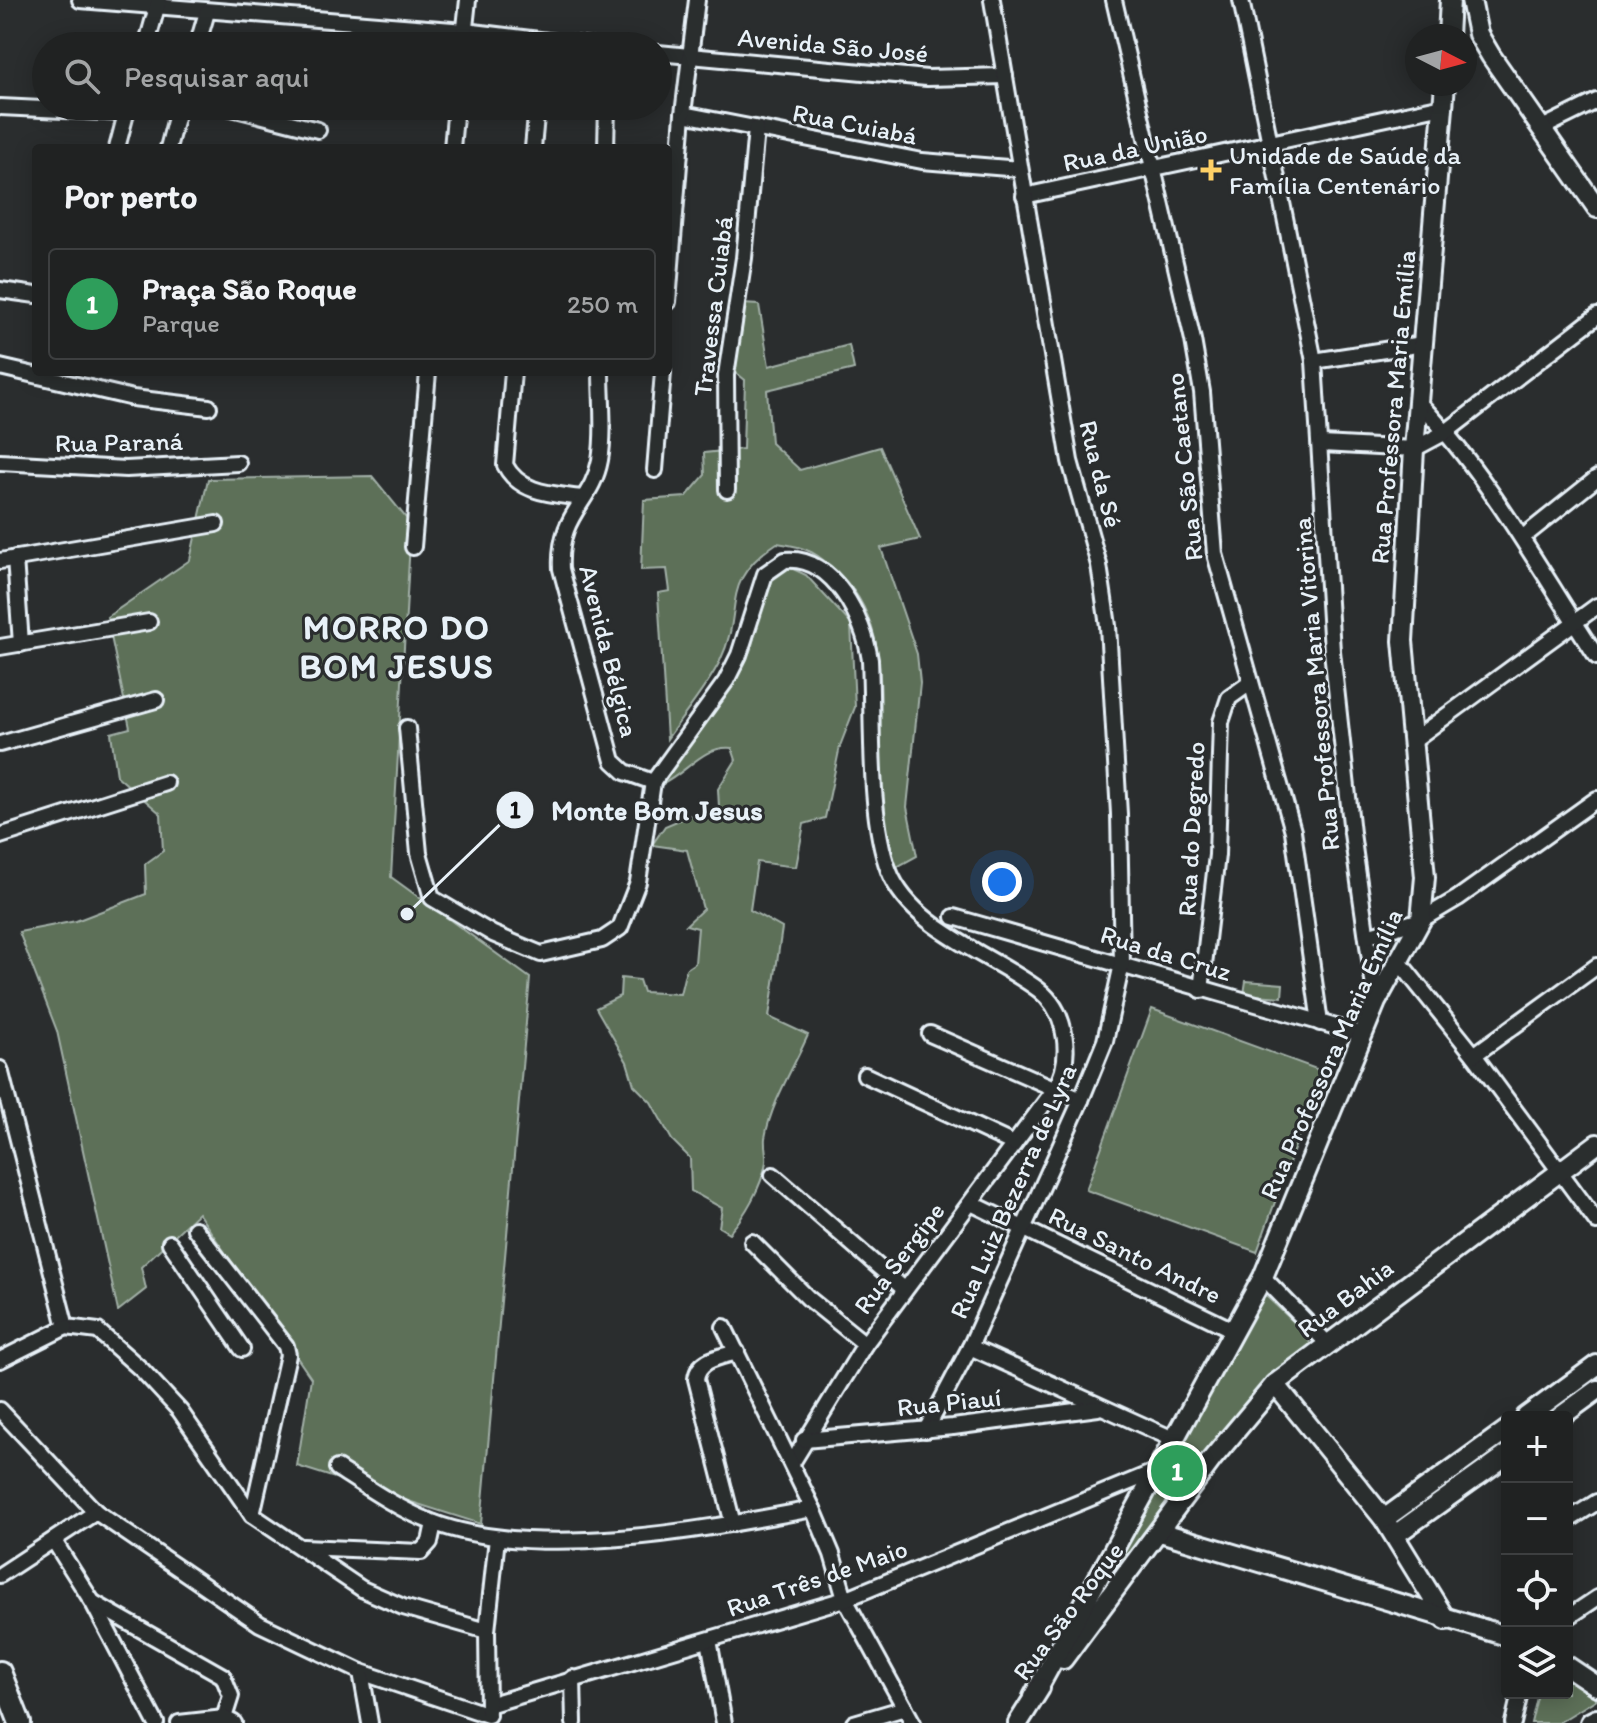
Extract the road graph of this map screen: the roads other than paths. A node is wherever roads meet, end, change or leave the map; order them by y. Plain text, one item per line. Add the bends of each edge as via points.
1 (80, 0) edge
2 (468, 0) edge
3 (697, 0) edge
4 (992, 0) edge
5 (1114, 0) edge
6 (1241, 0) edge
7 (1450, 0) edge
8 (158, 4) edge
9 (1471, 5) edge
10 (207, 12) junction
11 (1449, 24) edge
12 (150, 32) edge
13 (201, 32) edge
14 (397, 32) edge
15 (465, 32) edge
16 (672, 55) edge
17 (690, 57) junction
18 (1005, 76) junction
19 (1444, 96) edge
20 (1597, 101) edge
21 (1443, 106) junction
22 (0, 107) edge
23 (32, 108) edge
24 (683, 114) junction
25 (124, 120) edge
26 (175, 120) edge
27 (279, 120) edge
28 (455, 120) edge
29 (536, 120) edge
30 (607, 120) edge
31 (1542, 128) junction
32 (756, 129) junction
33 (318, 130) dead end
34 (118, 144) edge
35 (169, 144) edge
36 (452, 144) edge
37 (533, 144) edge
38 (606, 144) edge
39 (1268, 144) junction
40 (1020, 169) junction
41 (1150, 169) junction
42 (1024, 196) junction
43 (1597, 208) edge
44 (672, 252) edge
45 (0, 290) edge
46 (32, 294) edge
47 (1597, 316) edge
48 (1423, 344) junction
49 (1314, 361) junction
50 (0, 367) edge
51 (32, 374) edge
52 (39, 376) edge
53 (428, 376) edge
54 (513, 376) edge
55 (601, 376) edge
56 (663, 376) edge
57 (1419, 403) junction
58 (209, 407) dead end
59 (1446, 432) junction
60 (1322, 444) junction
61 (1414, 449) junction
62 (0, 462) edge
63 (238, 463) dead end
64 (655, 470) dead end
65 (1597, 478) edge
66 (727, 490) dead end
67 (582, 498) junction
68 (216, 524) dead end
69 (1522, 538) junction
70 (413, 547) dead end
71 (8, 559) edge
72 (1597, 606) edge
73 (149, 622) dead end
74 (1574, 622) junction
75 (21, 644) junction
76 (0, 647) edge
77 (1597, 657) edge
78 (1250, 683) junction
79 (156, 700) dead end
80 (407, 728) dead end
81 (1412, 741) junction
82 (0, 744) edge
83 (653, 782) junction
84 (166, 783) dead end
85 (1597, 799) edge
86 (0, 836) edge
87 (954, 917) dead end
88 (1421, 920) junction
89 (1367, 936) junction
90 (1397, 959) junction
91 (1122, 964) junction
92 (1597, 966) edge
93 (1201, 990) junction
94 (1376, 1002) junction
95 (1320, 1023) junction
96 (930, 1034) dead end
97 (1364, 1035) junction
98 (1474, 1055) junction
99 (0, 1069) edge
100 (865, 1075) dead end
101 (1055, 1089) junction
102 (1081, 1100) junction
103 (1014, 1144) junction
104 (1597, 1144) edge
105 (1561, 1170) junction
106 (773, 1175) dead end
107 (971, 1203) junction
108 (1597, 1222) edge
109 (1026, 1228) junction
110 (195, 1229) dead end
111 (752, 1242) dead end
112 (170, 1243) dead end
113 (1263, 1277) junction
114 (904, 1289) junction
115 (66, 1327) junction
116 (724, 1327) dead end
117 (1233, 1330) junction
118 (1327, 1343) junction
119 (865, 1344) junction
120 (970, 1347) junction
121 (242, 1349) dead end
122 (737, 1352) junction
123 (0, 1360) edge
124 (1597, 1365) edge
125 (1275, 1384) junction
126 (1597, 1390) edge
127 (1098, 1408) junction
128 (0, 1410) edge
129 (1534, 1411) edge
130 (1568, 1411) edge
131 (926, 1430) junction
132 (1501, 1434) edge
133 (1173, 1439) junction
134 (804, 1440) junction
135 (1501, 1459) edge
136 (792, 1463) junction
137 (337, 1468) dead end
138 (1154, 1472) junction
139 (1597, 1502) edge
140 (813, 1509) junction
141 (96, 1512) junction
142 (252, 1515) junction
143 (1573, 1517) edge
144 (1384, 1519) junction
145 (434, 1523) junction
146 (733, 1524) junction
147 (1160, 1532) junction
148 (1395, 1535) junction
149 (497, 1538) junction
150 (1119, 1538) junction
151 (54, 1541) junction
152 (300, 1547) junction
153 (1143, 1555) junction
154 (0, 1575) edge
155 (1597, 1598) edge
156 (845, 1599) junction
157 (93, 1603) junction
158 (1573, 1614) edge
159 (1446, 1620) junction
160 (487, 1631) junction
161 (1501, 1634) edge
162 (709, 1640) junction
163 (1573, 1670) edge
164 (0, 1672) edge
165 (361, 1672) junction
166 (573, 1678) junction
167 (1597, 1686) edge
168 (1033, 1697) junction
169 (1519, 1699) edge
170 (905, 1708) junction
171 (488, 1714) edge
172 (1597, 1720) edge
173 (229, 1721) edge
174 (20, 1723) edge
175 (156, 1723) edge
176 (179, 1723) edge
177 (370, 1723) edge
178 (574, 1723) edge
179 (724, 1723) edge
180 (854, 1723) edge
181 (913, 1723) edge
182 (1018, 1723) edge
183 (1513, 1723) edge
184 (1591, 1723) edge

1 - 8 street
2 - 15 street
3 - 17 street
4 - 18 street, Rua da Sé
5 - 41 street, Rua São Caetano
6 - 39 street, Rua Professora Maria Vitorina
7 - 11 street
8 - 10 street
8 - 12 street
9 - 31 street via 1491,56
10 - 13 street
10 - 14 street
16 - 17 street, Avenida São José
17 - 18 street, Avenida São José via 927,78
17 - 24 street
18 - 40 street, Rua da Sé
19 - 21 street, Rua Professora Maria Emília
20 - 31 street
21 - 39 street, Rua da União
21 - 48 street, Rua Professora Maria Emília
22 - 23 street
24 - 32 street, Rua Cuiabá
24 - 44 street
25 - 34 street
26 - 35 street
27 - 33 street
28 - 36 street
29 - 37 street
30 - 38 street
31 - 43 street
32 - 40 street, Rua Cuiabá via 922,161
32 - 66 street, Travessa Cuiabá via 726,375
39 - 41 street, Rua da União
39 - 49 street, Rua Professora Maria Vitorina
40 - 42 street, Rua da Sé
41 - 42 street, Rua da União
41 - 78 street, Rua São Caetano via 1202,392 1215,554
42 - 91 street, Rua da Sé via 1070,461 1099,565 1108,626
45 - 46 street
47 - 59 street
48 - 49 street
48 - 57 street, Rua Professora Maria Emília
49 - 60 street, Rua Professora Maria Vitorina
50 - 51 street
52 - 58 street via 133,398
53 - 70 street
54 - 67 street via 505,465 510,474 527,487
55 - 67 street, Avenida Bélgica via 600,459
56 - 64 street
57 - 59 street
57 - 61 street, Rua Professora Maria Emília
59 - 61 street
59 - 69 street
60 - 61 street
60 - 89 street, Rua Professora Maria Vitorina via 1332,651
61 - 81 street, Rua Professora Maria Emília via 1403,641
62 - 63 street, Rua Paraná via 126,469
65 - 69 street
67 - 83 street, Avenida Bélgica via 566,525 561,569 613,761 625,772
68 - 71 street
69 - 74 street
71 - 75 street
72 - 74 street
73 - 75 street
74 - 77 street
74 - 81 street
75 - 76 street
78 - 93 street, Rua do Degredo via 1229,698 1221,722 1217,855
78 - 95 street, Rua São Caetano via 1293,831
79 - 82 street
80 - 83 street via 419,853 432,898 493,934 541,954 602,940 620,928 638,882
81 - 88 street, Rua Professora Maria Emília via 1425,877
83 - 101 street via 726,681 765,574 785,560 812,563 841,591 868,643 880,839 889,872 915,910 1039,991 1061,1021 1065,1041 1063,1076
84 - 86 street
85 - 88 street
87 - 91 street, Rua da Cruz
88 - 89 street
88 - 90 street, Rua Professora Maria Emília
89 - 94 street, Rua Professora Maria Vitorina
90 - 94 street, Rua Professora Maria Emília
90 - 98 street
91 - 93 street, Rua da Cruz
91 - 102 street, Rua Luiz Bezerra de Lyra via 1105,1041
92 - 98 street
93 - 95 street, Rua da Cruz
94 - 97 street, Rua Professora Maria Emília
95 - 97 street, Rua da Cruz
96 - 101 street
97 - 113 street, Rua Professora Maria Emília
98 - 105 street
99 - 115 street
100 - 103 street
101 - 102 street
101 - 103 street, Rua Sergipe
102 - 109 street, Rua Luiz Bezerra de Lyra
103 - 107 street, Rua Sergipe
104 - 105 street, Rua Bahia
105 - 108 street
105 - 118 street, Rua Bahia
106 - 114 street
107 - 109 street, Rua Santo Andre
107 - 114 street, Rua Sergipe
109 - 117 street, Rua Santo Andre
109 - 120 street, Rua Luiz Bezerra de Lyra
110 - 142 street via 288,1355
111 - 119 street via 808,1298
112 - 121 street
113 - 117 street, Rua Professora Maria Emília
113 - 118 street
114 - 119 street, Rua Sergipe
115 - 123 street
115 - 142 street via 98,1331 142,1370 180,1411
116 - 122 street
117 - 133 street, Rua Professora Maria Emília
118 - 125 street, Rua Bahia
119 - 134 street, Rua Sergipe
120 - 127 street
120 - 131 street, Rua Luiz Bezerra de Lyra
122 - 136 street
122 - 146 street via 703,1364 696,1379
124 - 129 street
125 - 144 street
125 - 147 street, Rua Bahia
126 - 130 street
127 - 131 street, Rua Piauí
127 - 133 street
128 - 141 street
131 - 134 street, Rua Piauí
132 - 144 street
133 - 138 street, Rua Professora Maria Emília
134 - 136 street, Rua Sergipe
135 - 148 street
136 - 140 street
137 - 145 street
138 - 150 street, Rua Professora Maria Emília
138 - 156 street, Rua Três de Maio
139 - 143 street
140 - 146 street
140 - 156 street
141 - 151 street
141 - 165 street via 260,1624
142 - 152 street
144 - 148 street
145 - 149 street
145 - 152 street via 430,1542 421,1552
146 - 149 street via 592,1538
147 - 153 street, Rua São Roque
147 - 159 street
148 - 159 street
149 - 160 street
150 - 153 street via 1124,1553
150 - 168 street, Rua Professora Maria Emília
151 - 154 street
151 - 157 street
152 - 160 street via 375,1595
153 - 168 street, Rua São Roque
155 - 158 street
156 - 162 street, Rua Três de Maio
156 - 170 street
157 - 173 street via 223,1676 231,1696
157 - 175 street
159 - 161 street
160 - 171 street
162 - 166 street, Rua Três de Maio
162 - 179 street
163 - 167 street
164 - 174 main road
165 - 171 street
165 - 177 street
166 - 171 street, Rua Três de Maio
166 - 178 street
168 - 182 street, Rua São Roque
169 - 183 street
170 - 180 street
170 - 181 street
172 - 184 main road
173 - 176 street

